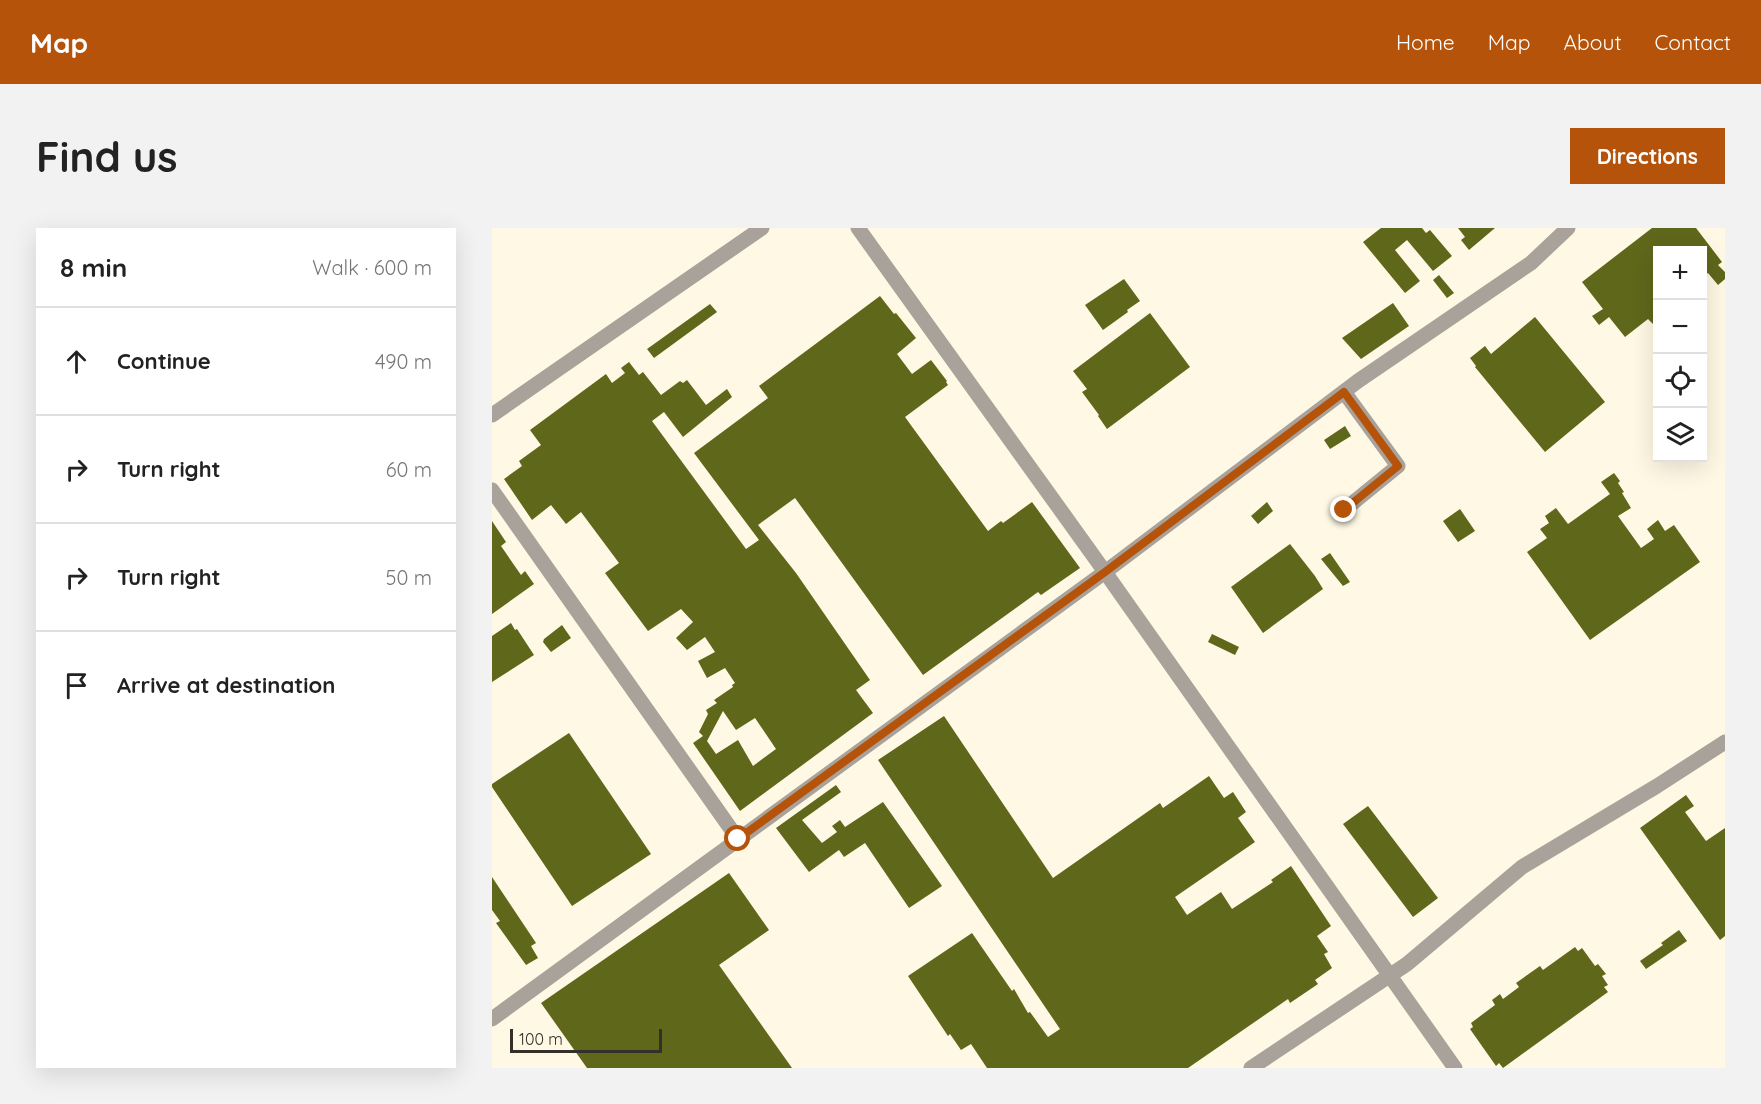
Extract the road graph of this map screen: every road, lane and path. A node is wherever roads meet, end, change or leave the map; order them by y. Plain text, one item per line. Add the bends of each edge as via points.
1 (762, 228) edge
2 (858, 228) edge
3 (1568, 228) edge
4 (1344, 392) junction
5 (492, 415) edge
6 (492, 490) edge
7 (1344, 510) dead end
8 (1105, 572) junction
9 (1725, 742) edge
10 (738, 839) junction
11 (1388, 976) junction
12 (492, 1018) edge
13 (1251, 1068) edge
14 (1455, 1068) edge

1 - 5 street
2 - 8 street
3 - 4 street via 1531,263
4 - 7 street via 1398,466
4 - 8 street
6 - 10 street
8 - 10 street
8 - 11 street
9 - 11 street via 1522,867
10 - 12 street
11 - 13 street
11 - 14 street

